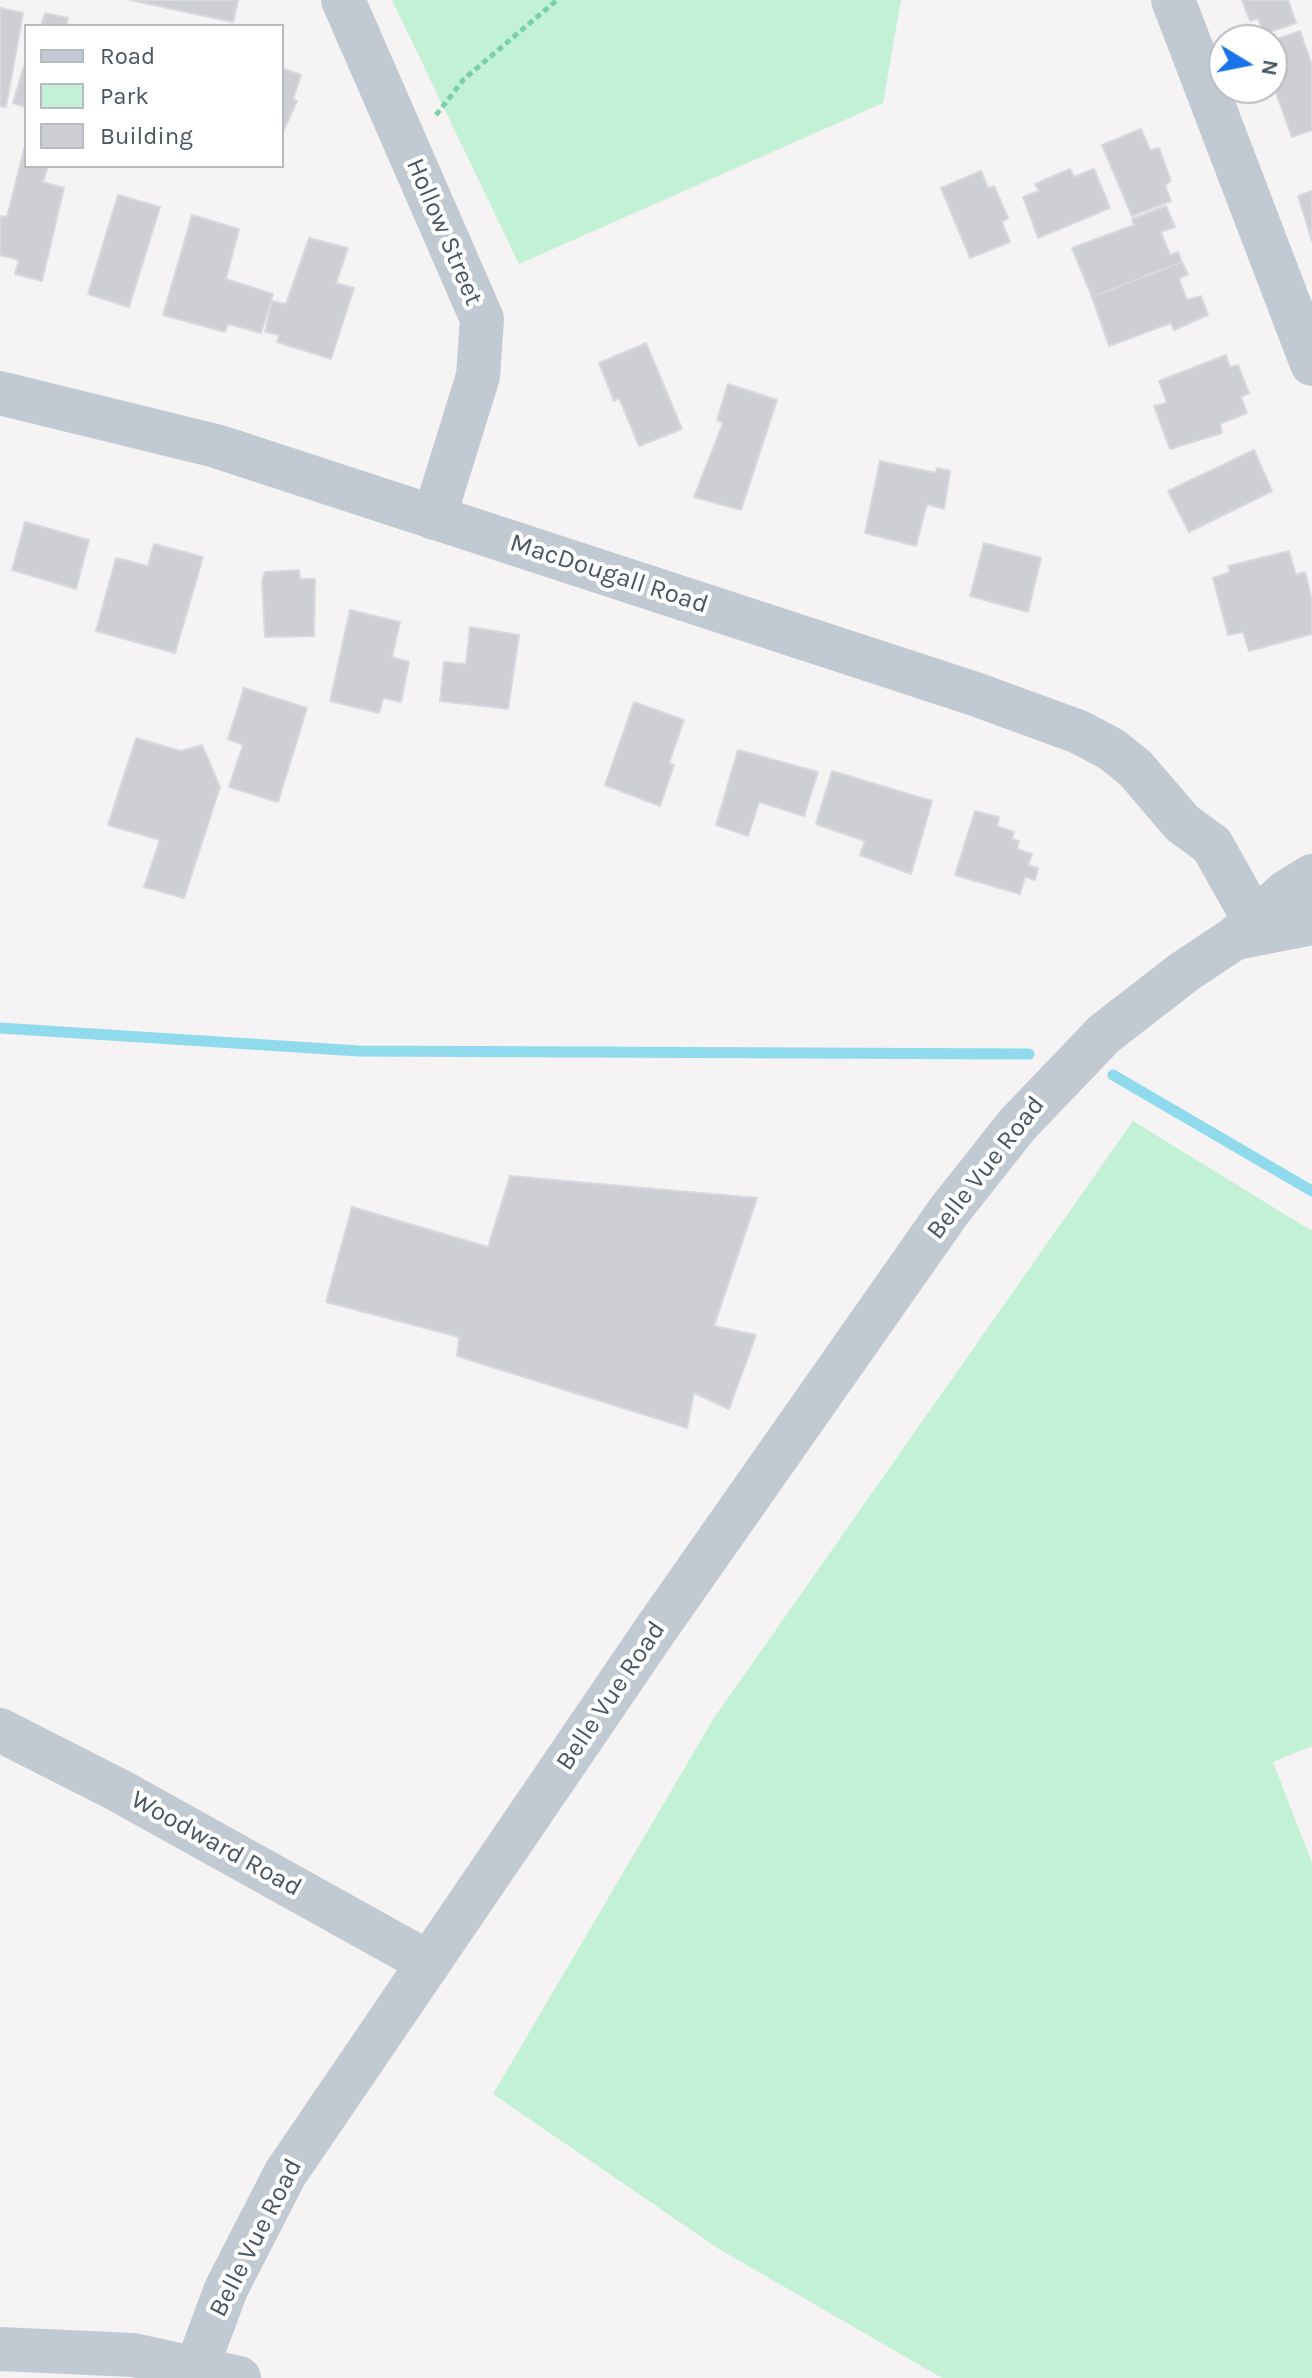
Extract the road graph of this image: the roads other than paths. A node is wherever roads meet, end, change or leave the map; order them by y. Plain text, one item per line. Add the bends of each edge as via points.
1 (343, 0) edge
2 (1173, 0) edge
3 (1312, 364) edge
4 (0, 393) edge
5 (434, 518) junction
6 (1312, 876) edge
7 (1312, 923) edge
8 (1251, 930) junction
9 (0, 1730) edge
10 (429, 1963) junction
11 (0, 2349) edge
12 (197, 2367) junction
13 (239, 2378) edge

1 - 5 street, Hollow Street via 482,319 478,376
2 - 3 street
4 - 5 street, MacDougall Road via 216,446
5 - 8 street, MacDougall Road via 1079,732 1135,768 1182,823 1212,845
6 - 8 street, Belle Vue Road via 1286,892
7 - 8 street, Belle Vue Road
8 - 10 street, Belle Vue Road via 1184,972 1104,1034 983,1167 656,1629
9 - 10 street, Woodward Road
10 - 12 street, Belle Vue Road via 285,2174 226,2289
11 - 12 street via 133,2355
12 - 13 street

